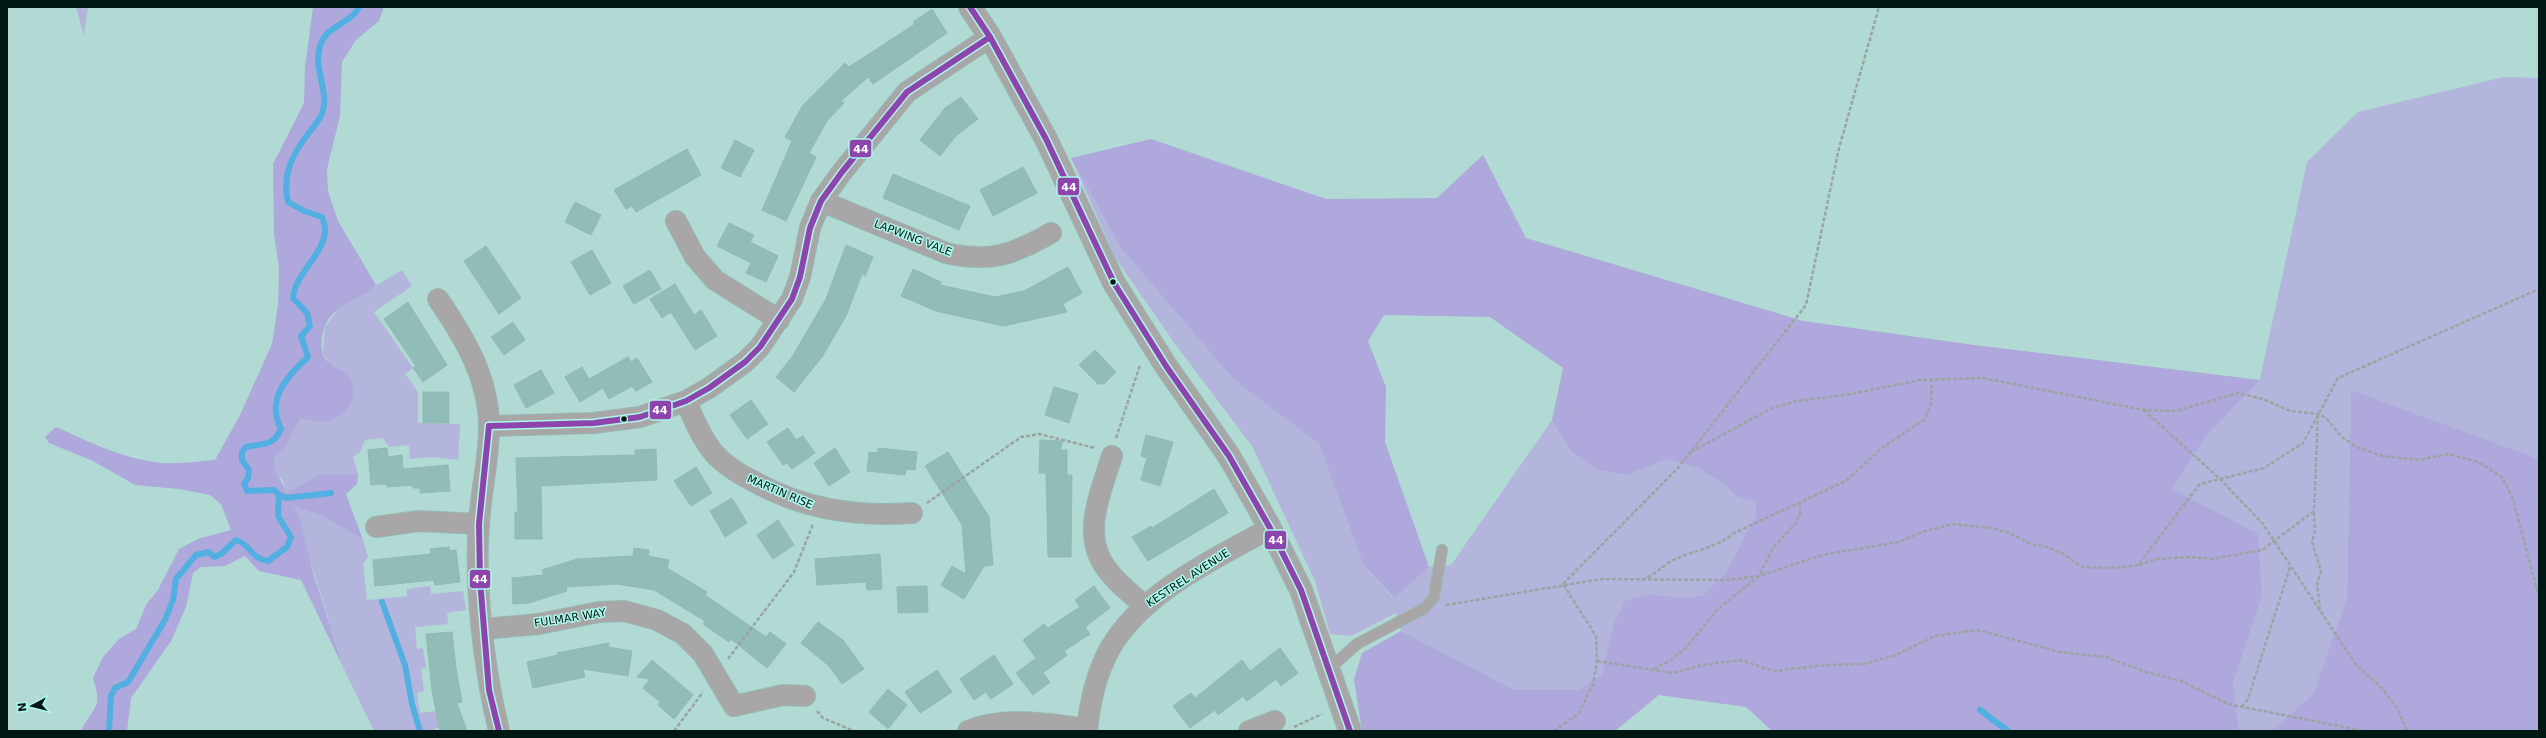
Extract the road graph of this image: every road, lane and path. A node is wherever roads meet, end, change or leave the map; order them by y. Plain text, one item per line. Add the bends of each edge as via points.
1 (970, 7) edge
2 (1879, 7) edge
3 (990, 37) junction
4 (821, 201) junction
5 (676, 221) dead end
6 (1051, 233) dead end
7 (2539, 289) edge
8 (438, 299) dead end
9 (779, 320) junction
10 (1149, 339) junction
11 (1932, 379) junction
12 (686, 401) junction
13 (2144, 410) junction
14 (2319, 414) junction
15 (489, 426) junction
16 (1691, 452) junction
17 (1112, 456) junction
18 (2220, 479) junction
19 (1800, 503) junction
20 (818, 508) junction
21 (2314, 511) junction
22 (912, 513) joint
23 (479, 524) junction
24 (376, 527) dead end
25 (1270, 528) junction
26 (2274, 542) junction
27 (1442, 550) dead end
28 (2138, 565) junction
29 (2290, 566) junction
30 (1759, 576) junction
31 (1642, 580) junction
32 (1562, 584) junction
33 (2539, 597) edge
34 (1145, 606) junction
35 (1425, 608) junction
36 (2320, 612) junction
37 (482, 629) junction
38 (1597, 661) junction
39 (1329, 669) junction
40 (1653, 669) junction
41 (716, 675) junction
42 (805, 696) joint
43 (1341, 704) junction
44 (2242, 707) junction
45 (1275, 721) joint
46 (1087, 730) edge
47 (1254, 730) edge
48 (499, 731) edge
49 (674, 731) edge
50 (854, 731) edge
51 (968, 731) edge
52 (1350, 731) edge
53 (1554, 731) edge
54 (2364, 731) edge
55 (2407, 731) edge

1 - 3 street
2 - 16 path via 1839,148 1806,305
3 - 4 street via 907,92
3 - 10 street via 1046,139 1114,282
4 - 6 street, LAPWING VALE via 946,253 963,257 980,259 999,256 1027,246
4 - 9 street via 810,228 800,277 792,299
5 - 9 street via 695,257 715,280
7 - 14 path via 2338,378
8 - 15 street via 459,330 476,363 486,396
9 - 12 street via 760,347 745,362
10 - 17 path via 1121,419
10 - 25 street via 1229,456
11 - 13 path via 1983,378
11 - 16 path via 1797,401 1772,408
11 - 19 path via 1931,404 1924,419 1882,448 1846,482
12 - 15 street via 624,420
12 - 20 street, MARTIN RISE via 702,435 726,464 764,487
13 - 14 path via 2176,411 2238,393 2263,399 2290,411
13 - 18 path
14 - 18 path via 2303,444 2264,468
14 - 21 path
14 - 33 path via 2326,418 2343,438 2357,447 2382,456 2419,460 2448,454 2478,462 2502,477 2513,499
15 - 23 street
16 - 32 path
17 - 22 path via 1084,444 1039,434 1021,437
17 - 34 street via 1096,514 1093,532 1095,548 1111,574
18 - 26 path via 2263,524
18 - 28 path via 2200,484
19 - 30 path via 1800,514 1796,523 1773,548
19 - 31 path via 1734,533 1722,543 1668,563 1654,576
20 - 22 street, MARTIN RISE via 877,516
20 - 41 path via 794,572
21 - 26 path
21 - 36 path via 2315,531 2312,542 2321,570 2317,584
23 - 24 street via 419,521
23 - 37 street
25 - 34 street, KESTREL AVENUE via 1176,584
25 - 39 street via 1301,590
26 - 28 path via 2262,550 2219,557 2156,559
26 - 29 path
27 - 35 lane via 1434,597
28 - 30 path via 2114,568 2082,567 2062,553 2030,544 2010,533 1953,524 1922,532 1899,542 1822,555
29 - 36 path
29 - 44 path via 2248,699
30 - 31 path via 1727,580
30 - 40 path via 1717,610 1686,648 1671,660
31 - 32 path
32 - 35 path
32 - 38 path via 1596,636
34 - 46 street, KESTREL AVENUE via 1116,639 1101,670
35 - 39 lane via 1357,644
36 - 55 path via 2356,665 2380,686 2397,708
37 - 41 street, FULMAR WAY via 539,624 599,612 624,611 657,620 683,634 703,654
37 - 48 street via 489,690
38 - 40 path
38 - 53 path via 1593,684 1579,713
39 - 43 street
40 - 44 path via 1673,673 1703,665 1740,660 1774,671 1864,664 1896,655 1935,636 1978,630 2060,652 2106,657 2143,671 2182,680 2228,704
41 - 42 street, FULMAR WAY via 734,706 783,695
41 - 49 path
42 - 50 path via 823,718
43 - 45 path via 1290,728
43 - 52 street
44 - 54 path
45 - 47 street
46 - 51 street via 1016,723

